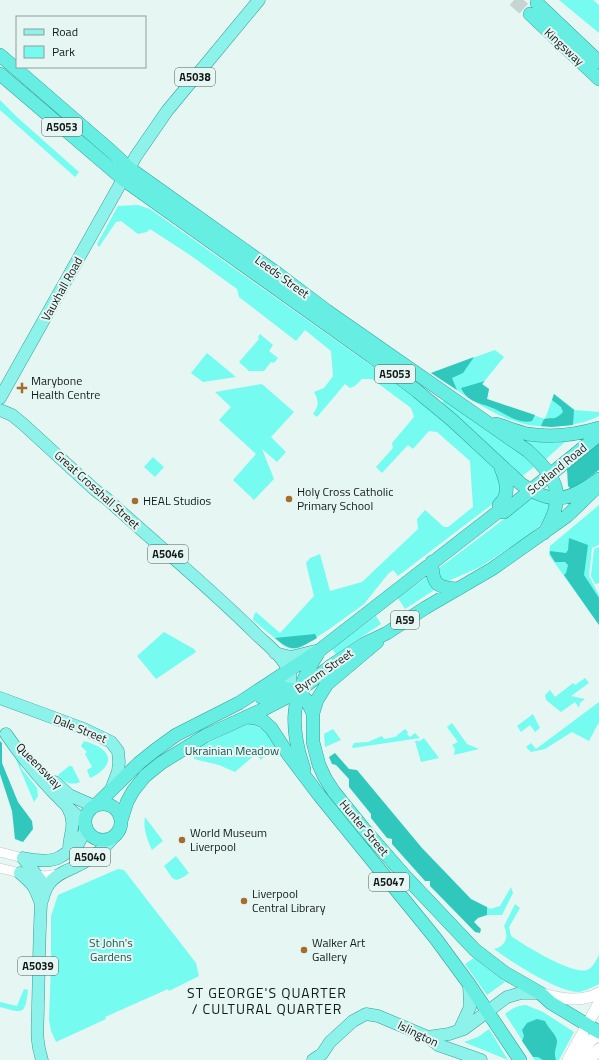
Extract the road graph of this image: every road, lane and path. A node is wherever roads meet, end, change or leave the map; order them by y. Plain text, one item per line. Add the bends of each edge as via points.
1 (259, 0) edge
2 (530, 14) tunnel mouth
3 (599, 50) edge
4 (0, 55) edge
5 (599, 62) edge
6 (0, 74) edge
7 (599, 79) edge
8 (126, 174) junction
9 (0, 398) edge
10 (0, 410) edge
11 (484, 420) junction
12 (599, 428) edge
13 (599, 435) edge
14 (500, 465) junction
15 (550, 475) junction
16 (599, 479) edge
17 (599, 486) edge
18 (531, 491) junction
19 (557, 499) junction
20 (514, 504) joint
21 (499, 510) junction
22 (544, 533) junction
23 (432, 562) junction
24 (458, 589) junction
25 (387, 633) junction
26 (320, 650) junction
27 (275, 654) junction
28 (289, 671) junction
29 (294, 690) junction
30 (0, 698) edge
31 (239, 703) junction
32 (313, 713) junction
33 (247, 717) junction
34 (308, 781) junction
35 (111, 790) junction
36 (95, 805) junction
37 (67, 807) junction
38 (121, 821) junction
39 (85, 824) junction
40 (114, 836) junction
41 (69, 850) junction
42 (0, 852) edge
43 (23, 858) junction
44 (0, 868) edge
45 (20, 873) junction
46 (61, 873) junction
47 (36, 875) junction
48 (46, 890) junction
49 (41, 904) junction
50 (469, 984) junction
51 (540, 993) junction
52 (599, 993) edge
53 (599, 1003) edge
54 (487, 1011) junction
55 (587, 1025) junction
56 (459, 1031) junction
57 (599, 1032) edge
58 (599, 1035) edge
59 (428, 1037) junction
60 (599, 1049) edge
61 (42, 1060) edge
62 (313, 1060) edge
63 (481, 1060) edge
64 (520, 1060) edge
65 (568, 1060) edge
66 (579, 1060) edge
67 (590, 1060) edge

1 - 8 main road, Vauxhall Road / A5038 via 166,111
2 - 7 highway, Kingsway
3 - 5 highway, Kingsway via 537,3
4 - 8 highway, Leeds Street / A5053 via 112,152
6 - 8 highway, Leeds Street / A5053
8 - 9 main road, Vauxhall Road / A5038
8 - 11 highway, Leeds Street / A5053 via 278,274
8 - 14 highway, Leeds Street / A5053 via 417,391
10 - 27 main road, Great Crosshall Street / A5046 via 23,424 240,618
11 - 12 highway via 527,434 551,437
11 - 15 highway, Leeds Street / A5053 via 528,451
13 - 15 highway, Scotland Road / A59
14 - 18 highway, Leeds Street / A5053
14 - 21 highway via 507,486 506,496 499,504
15 - 18 highway, Scotland Road / A59
15 - 19 highway, Leeds Street / A5053
16 - 19 highway via 574,495
17 - 22 highway, A59 via 567,516
18 - 19 highway, Leeds Street / A5053
18 - 20 highway, Scotland Road / A59
19 - 22 highway, Leeds Street / A5053 via 552,520
20 - 21 highway, Byrom Street / A59 via 504,512
21 - 23 highway, Byrom Street / A59
22 - 24 highway, Byrom Street / A59
23 - 24 highway via 434,581 439,586
23 - 26 highway, Byrom Street / A59
24 - 25 highway, Byrom Street / A59
25 - 29 highway, Byrom Street / A59 via 364,644
25 - 32 highway, Hunter Street / A5047 via 327,684
26 - 27 main road via 291,657
26 - 28 highway, Byrom Street / A59
26 - 29 highway
27 - 28 main road, Great Crosshall Street / A5046
28 - 29 main road
28 - 31 highway, Byrom Street / A59
29 - 31 highway via 282,688 249,704
29 - 32 highway via 307,701
29 - 33 highway, Byrom Street / A59 via 282,700
29 - 34 highway, A5047 via 295,732
30 - 35 main road, Dale Street via 84,729 111,742 118,751 119,762
31 - 35 highway, Byrom Street / A59 via 176,735 139,763
32 - 51 highway, Hunter Street / A5047 via 313,742 319,765 344,804 404,875 464,939 494,966
33 - 34 highway, A5047 via 263,721 271,728
33 - 38 highway, Byrom Street / A59 via 204,736 145,776 127,802
34 - 50 highway, Hunter Street / A5047 via 436,939
35 - 36 highway, Byrom Street / A59
36 - 37 main road, Queensway via 69,795 60,788 23,748 6,734
36 - 38 highway via 108,804 119,814
36 - 39 highway via 87,813
37 - 39 main road, Queensway
37 - 41 main road, A5040 via 73,821
38 - 40 highway
39 - 40 highway via 90,834 97,838 106,839
39 - 41 main road, A5040 via 84,833 76,848
40 - 46 main road, A5040 via 106,847
41 - 43 main road, A5040 via 55,859
42 - 43 street
43 - 47 main road
44 - 45 street
45 - 47 street, A5040
45 - 49 main road, A5039 via 34,886
46 - 47 street, A5040
46 - 48 main road, A5039 via 51,881
47 - 48 main road
48 - 49 main road, A5039
49 - 61 main road, A5039 via 36,1029
50 - 54 highway, Hunter Street / A5047
50 - 56 main road via 470,1007
51 - 52 main road via 556,998 574,999 587,998
51 - 54 main road via 510,996
51 - 55 highway, A5047
53 - 55 main road
54 - 56 main road
54 - 64 highway, Hunter Street / A5047
55 - 57 highway
55 - 65 main road
56 - 59 main road
58 - 66 main road via 591,1040
59 - 62 main road, Islington via 378,1016 366,1014 353,1021
59 - 63 main road, Islington via 438,1044
60 - 67 main road

